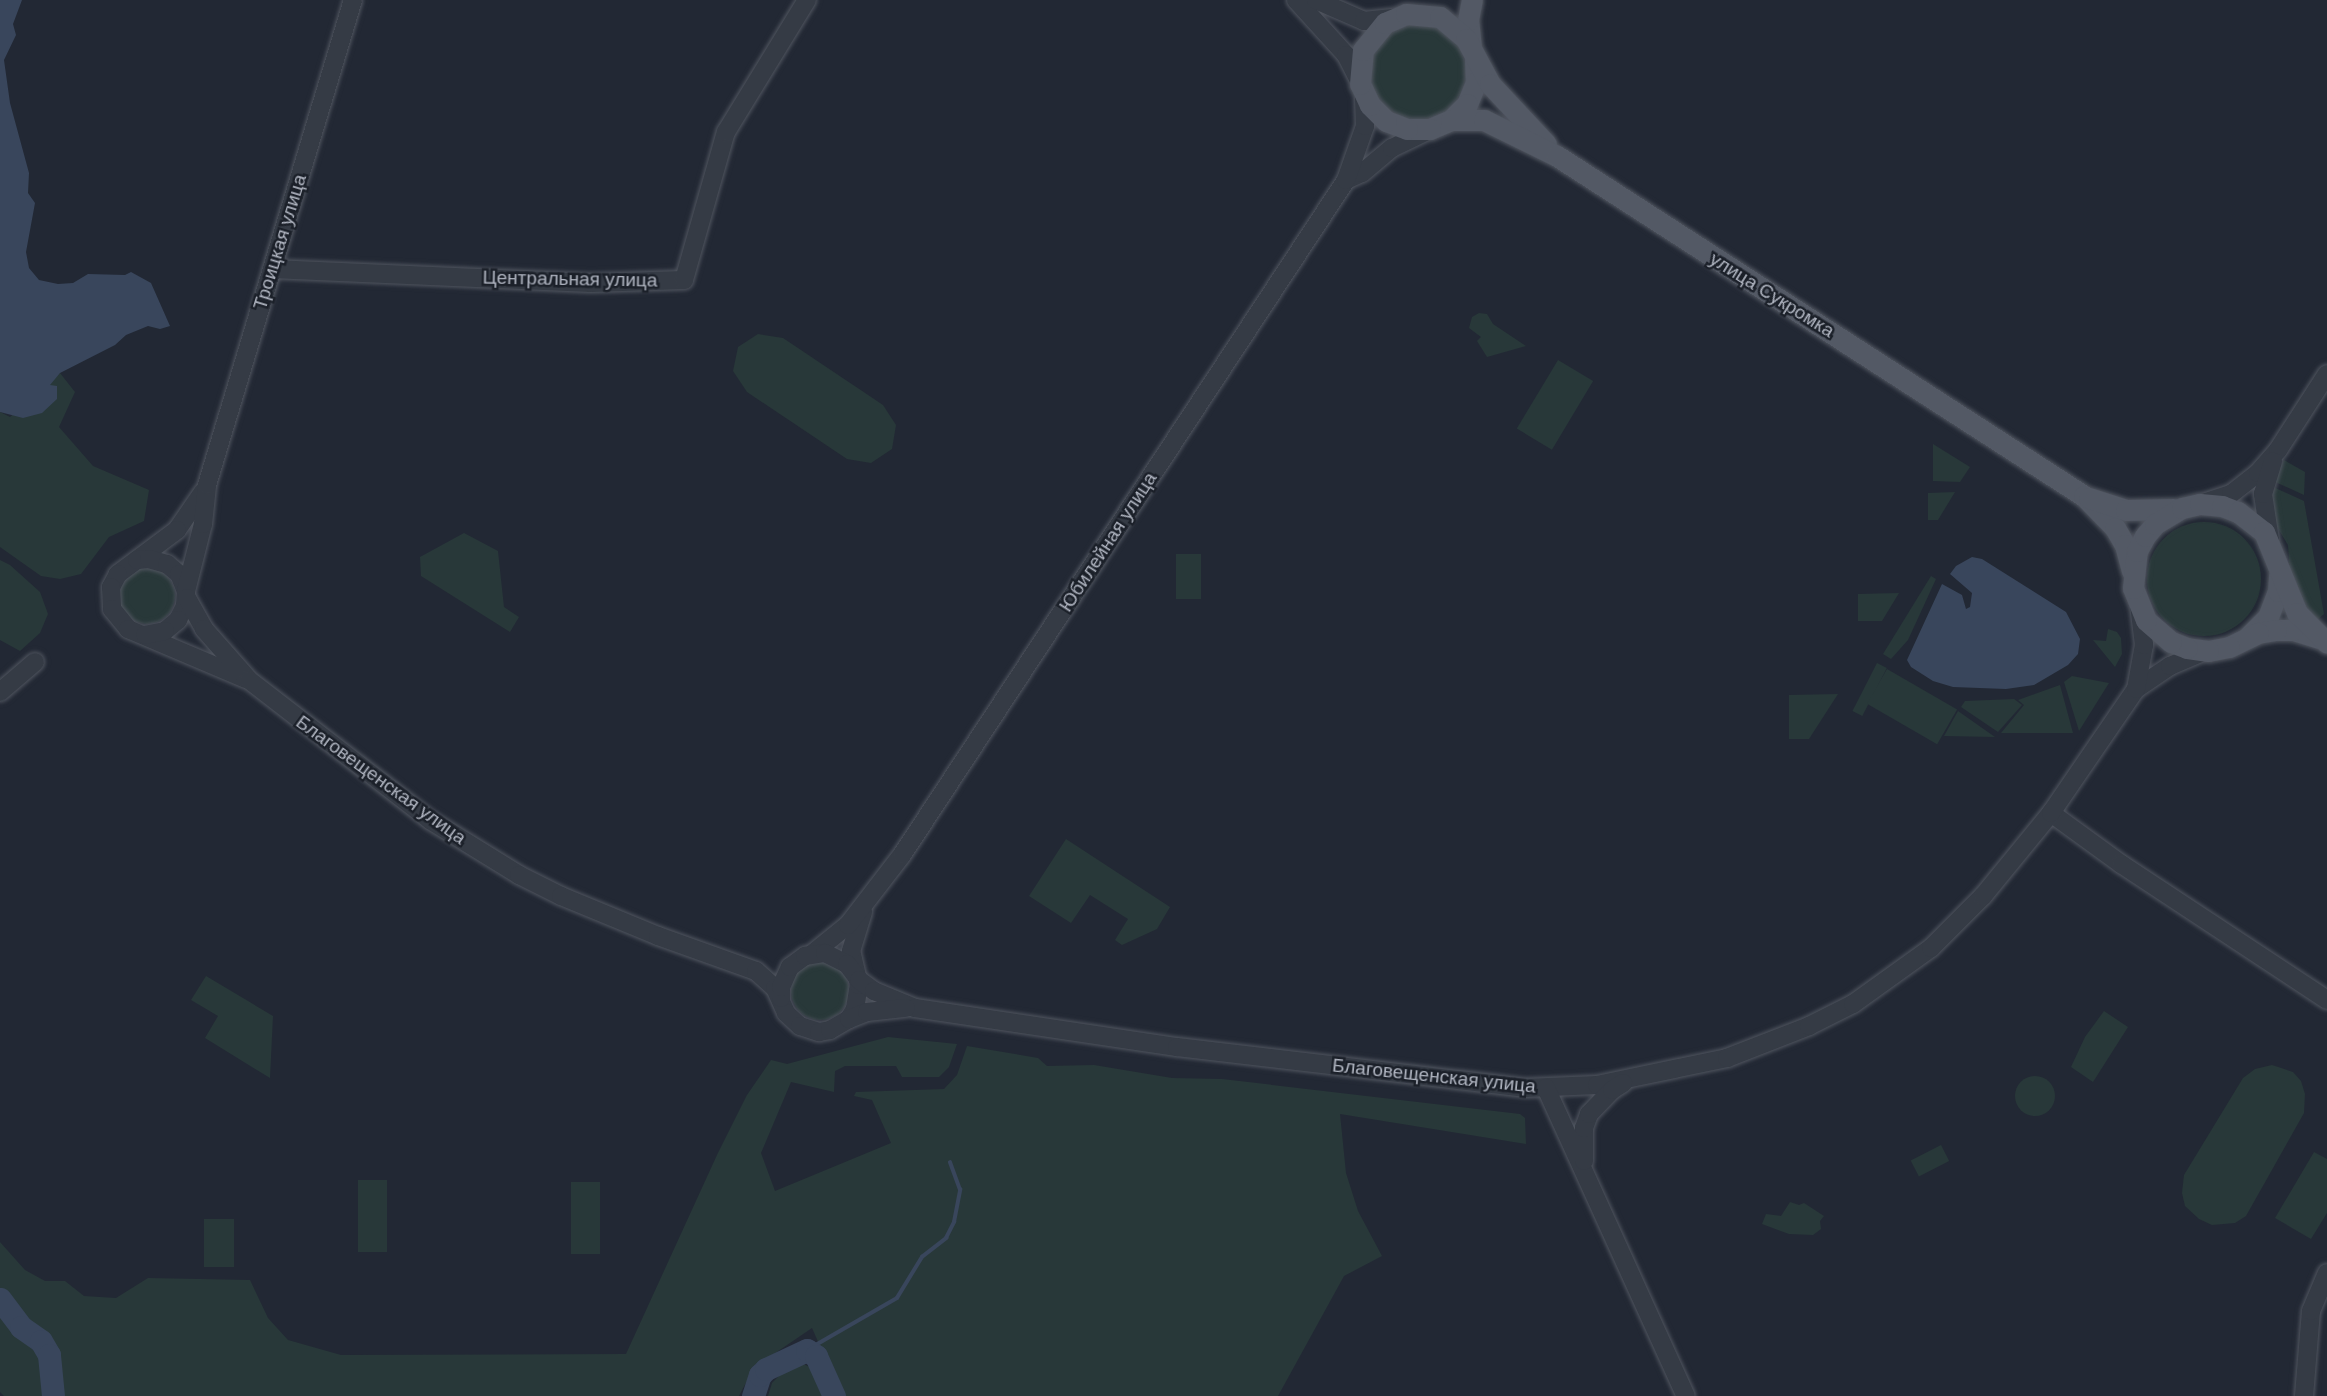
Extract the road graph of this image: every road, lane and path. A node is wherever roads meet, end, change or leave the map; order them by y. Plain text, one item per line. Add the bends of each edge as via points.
1 (353, 0) edge
2 (807, 0) edge
3 (1296, 0) edge
4 (1316, 0) edge
5 (1472, 0) edge
6 (1406, 11) edge
7 (1474, 54) junction
8 (1362, 90) junction
9 (1451, 120) junction
10 (1430, 129) junction
11 (1557, 156) junction
12 (1346, 180) junction
13 (272, 269) junction
14 (2327, 374) edge
15 (2278, 450) junction
16 (207, 485) junction
17 (2084, 496) junction
18 (2191, 506) junction
19 (2274, 552) junction
20 (137, 561) junction
21 (2132, 571) junction
22 (186, 594) junction
23 (2138, 607) junction
24 (145, 635) junction
25 (2243, 640) junction
26 (2323, 641) edge
27 (2208, 650) junction
28 (35, 662) dead end
29 (249, 680) junction
30 (2136, 689) junction
31 (0, 692) edge
32 (2051, 813) junction
33 (867, 902) junction
34 (805, 957) junction
35 (750, 969) junction
36 (855, 974) junction
37 (781, 998) junction
38 (2327, 1000) edge
39 (915, 1008) junction
40 (849, 1019) junction
41 (1626, 1081) junction
42 (1546, 1088) junction
43 (1587, 1177) junction
44 (2327, 1273) edge
45 (1686, 1396) edge
46 (2304, 1396) edge

1 - 13 street, Троицкая улица
2 - 13 street, Центральная улица via 726,132 684,280 591,283
3 - 8 street via 1346,55
4 - 6 street via 1364,21
5 - 7 main road via 1468,20
6 - 7 main road via 1440,17 1459,30
6 - 8 main road via 1369,40 1360,61
7 - 9 main road via 1472,93
7 - 11 main road via 1490,84
8 - 10 main road via 1377,114 1396,126
8 - 12 street, Юбилейная улица via 1365,126
9 - 10 main road
9 - 11 main road, улица Сукромка via 1484,120
10 - 12 street, Юбилейная улица
11 - 17 main road, улица Сукромка
12 - 33 street, Юбилейная улица
13 - 16 street, Троицкая улица
14 - 15 street
15 - 18 street via 2231,494
15 - 19 street via 2263,494 2265,525
16 - 20 street via 184,523
16 - 22 street
17 - 18 main road, улица Сукромка via 2126,510
17 - 21 main road, улица Сукромка via 2115,528
18 - 19 main road via 2222,506 2238,512 2253,522
18 - 21 main road via 2155,524 2137,551
19 - 25 main road via 2279,577 2275,603 2257,630
19 - 26 main road via 2293,606
20 - 22 street via 149,558 167,564 179,574
20 - 24 street via 124,567 113,582 111,604 121,624
21 - 23 main road
22 - 24 street via 183,613 172,627
22 - 29 street via 204,629
23 - 27 main road via 2152,627 2171,642
23 - 30 street via 2144,645
24 - 29 street
25 - 26 main road via 2276,630
25 - 27 main road
27 - 30 street via 2170,666
28 - 31 street
29 - 35 street, Благовещенская улица via 430,820 519,875 594,911
30 - 32 street, Благовещенская улица
32 - 38 street
32 - 41 street, Благовещенская улица via 1983,896 1931,948 1853,1003 1727,1058
33 - 34 street, Юбилейная улица via 839,934
33 - 36 street, Юбилейная улица via 852,944
34 - 35 street via 772,969
34 - 36 street via 837,957
34 - 37 street via 784,976
35 - 37 street via 766,979
36 - 39 street via 883,996
36 - 40 street via 859,998
37 - 40 street via 792,1020 809,1030 830,1030
39 - 40 street via 880,1010
39 - 42 street, Благовещенская улица via 1177,1047
41 - 42 street, Благовещенская улица
41 - 43 street via 1589,1114 1582,1143
42 - 43 street
43 - 45 street
44 - 46 street via 2311,1311

